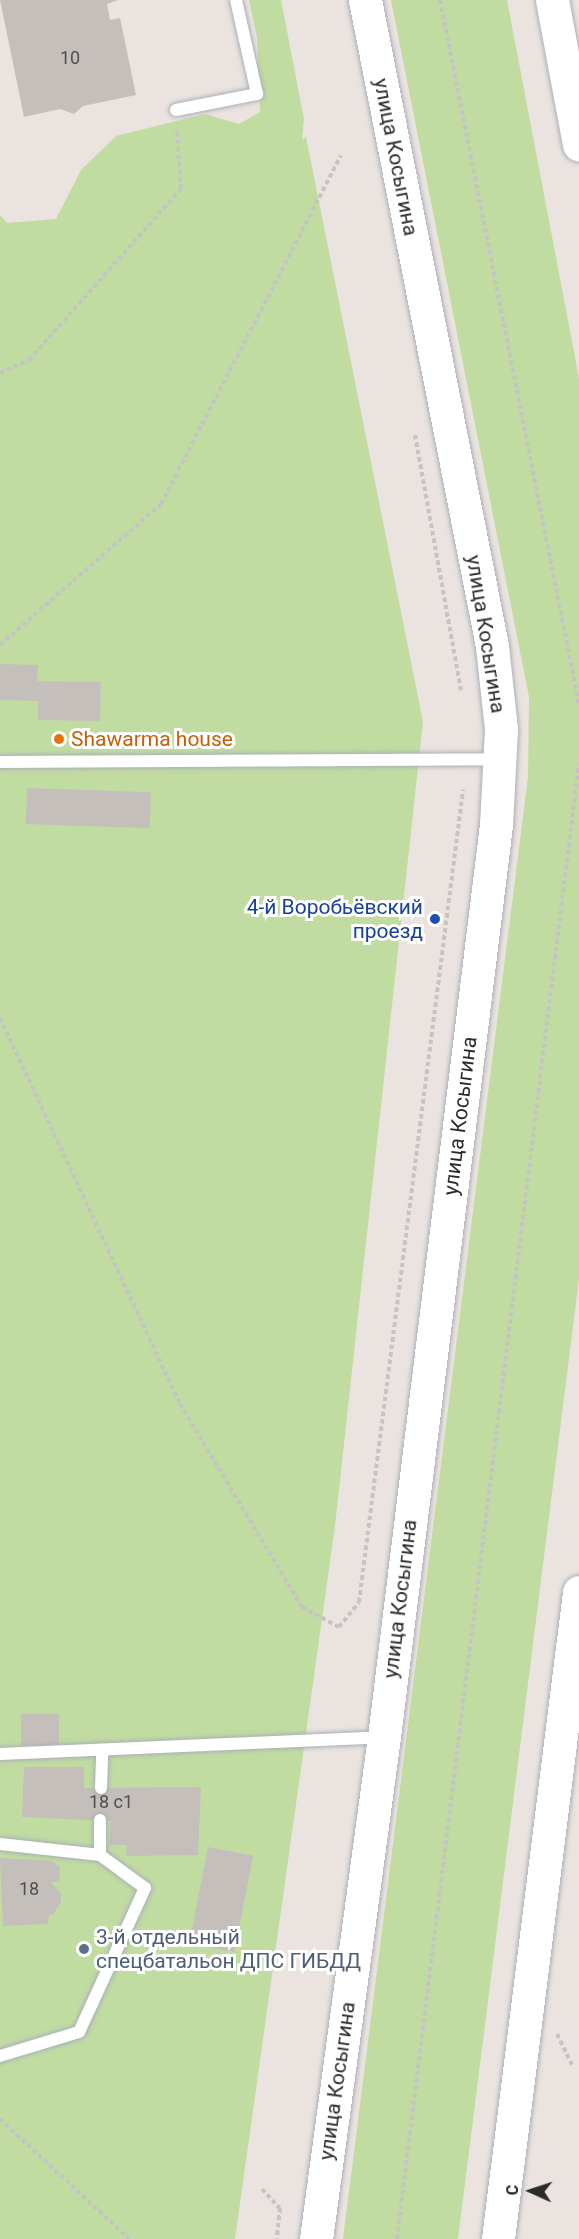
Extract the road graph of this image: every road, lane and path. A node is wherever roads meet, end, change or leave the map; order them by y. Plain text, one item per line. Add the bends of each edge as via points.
1 (236, 0) edge
2 (364, 0) edge
3 (440, 0) edge
4 (552, 0) edge
5 (176, 110) joint
6 (579, 144) edge
7 (341, 156) dead end
8 (0, 373) edge
9 (412, 424) dead end
10 (0, 645) edge
11 (462, 695) dead end
12 (579, 705) edge
13 (467, 759) junction
14 (500, 759) junction
15 (0, 762) edge
16 (579, 764) edge
17 (0, 1018) edge
18 (579, 1592) edge
19 (384, 1737) junction
20 (102, 1750) junction
21 (0, 1754) edge
22 (101, 1788) dead end
23 (100, 1820) dead end
24 (0, 1844) edge
25 (100, 1855) junction
26 (555, 2030) dead end
27 (0, 2056) edge
28 (572, 2065) dead end
29 (0, 2119) edge
30 (262, 2189) dead end
31 (129, 2239) edge
32 (277, 2239) edge
33 (316, 2239) edge
34 (398, 2239) edge
35 (498, 2239) edge

1 - 5 lane via 257,94
2 - 14 main road, улица Косыгина via 492,646 501,729
3 - 12 path
4 - 6 main road
5 - 8 path via 181,189 29,360
7 - 10 path via 161,504
9 - 11 path
13 - 14 lane
13 - 15 lane
13 - 17 path via 359,1602 339,1628 302,1607 180,1404
14 - 19 main road, улица Косыгина via 496,825
16 - 34 path
18 - 35 main road
19 - 20 lane
19 - 33 main road, улица Косыгина
20 - 21 lane
20 - 22 lane
23 - 25 lane
24 - 25 lane
25 - 27 lane via 146,1888 79,2032
26 - 28 path
29 - 31 path
30 - 32 path via 280,2208

